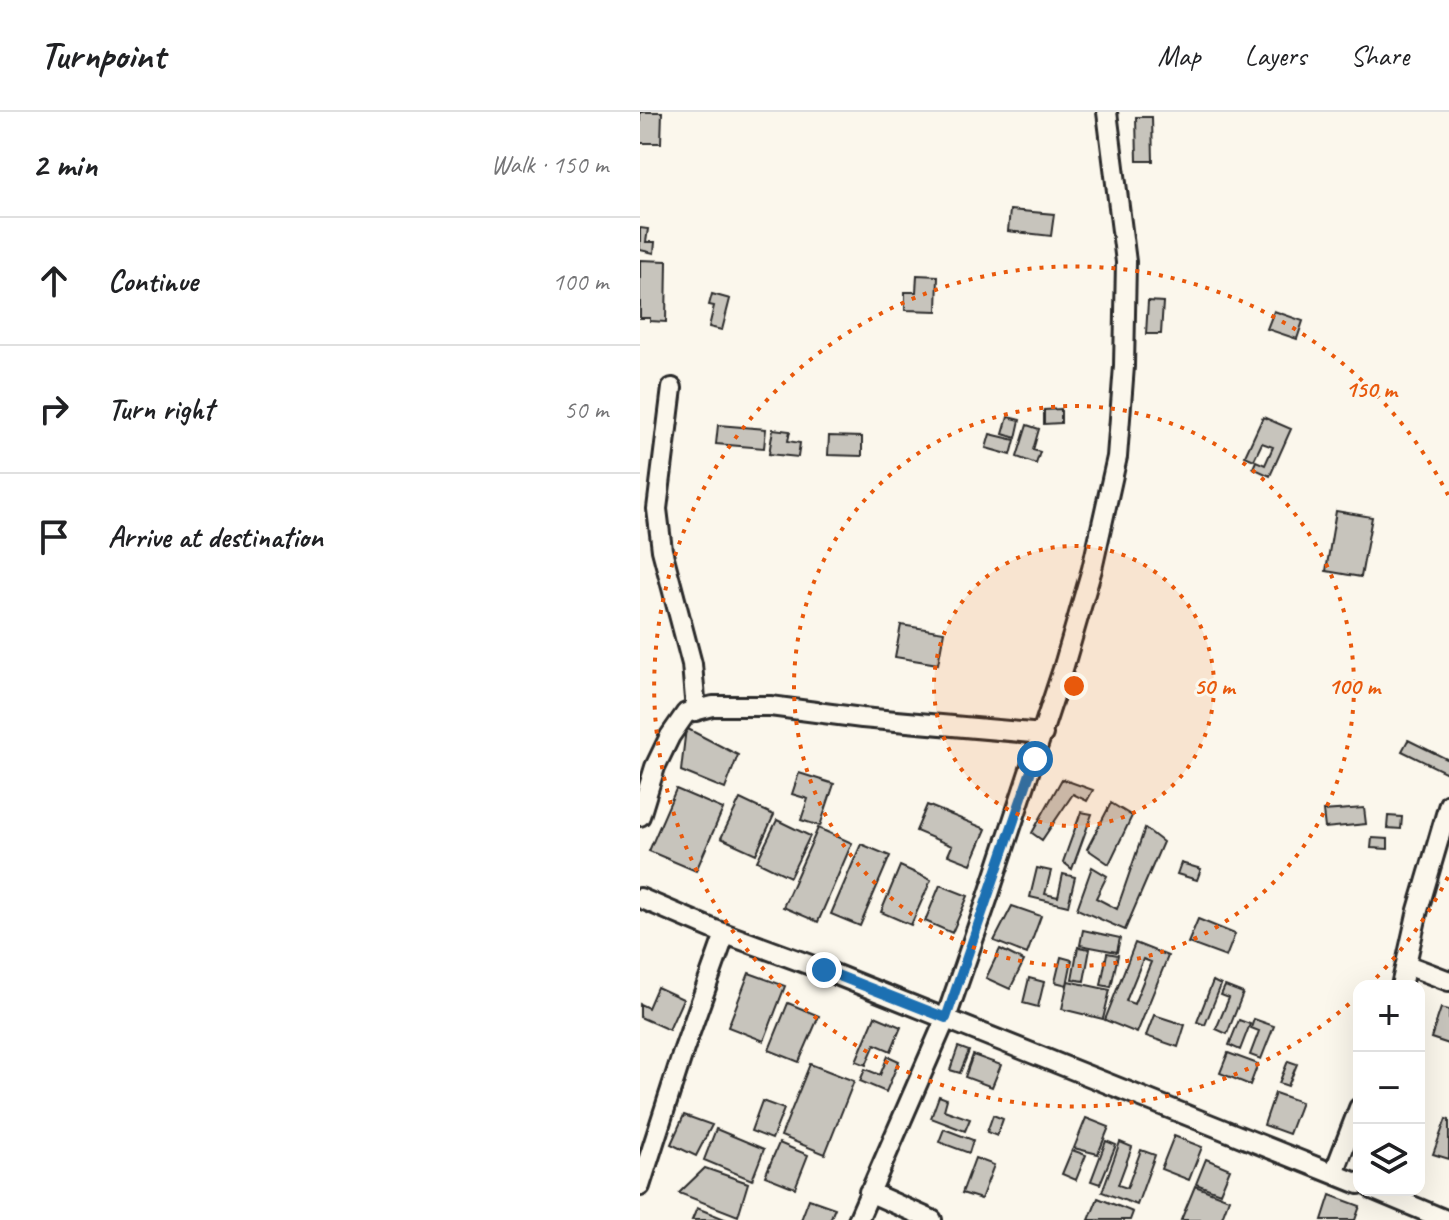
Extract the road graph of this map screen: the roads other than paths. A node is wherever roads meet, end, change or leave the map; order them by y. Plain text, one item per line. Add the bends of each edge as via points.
1 (1107, 112) edge
2 (672, 388) dead end
3 (696, 711) junction
4 (1043, 734) junction
5 (1449, 804) edge
6 (640, 816) edge
7 (640, 898) edge
8 (725, 934) junction
9 (1407, 965) junction
10 (1403, 980) edge
11 (1449, 981) edge
12 (946, 1018) junction
13 (1353, 1124) edge
14 (647, 1141) edge
15 (1334, 1173) junction
16 (1353, 1181) edge
17 (640, 1186) edge
18 (869, 1192) junction
19 (1388, 1196) edge
20 (858, 1220) edge
21 (932, 1220) edge
22 (1446, 1220) edge

1 - 4 street via 1126,262 1117,457 1092,569
2 - 3 street via 657,509 662,550 692,664
3 - 4 street via 770,706
3 - 6 street via 686,713 670,736
4 - 12 street
5 - 9 street
7 - 8 street
8 - 12 street
8 - 14 street
9 - 10 street
9 - 11 street
12 - 15 street
12 - 18 street
13 - 15 street
14 - 17 street
15 - 16 street
18 - 20 street
18 - 21 street
19 - 22 street

